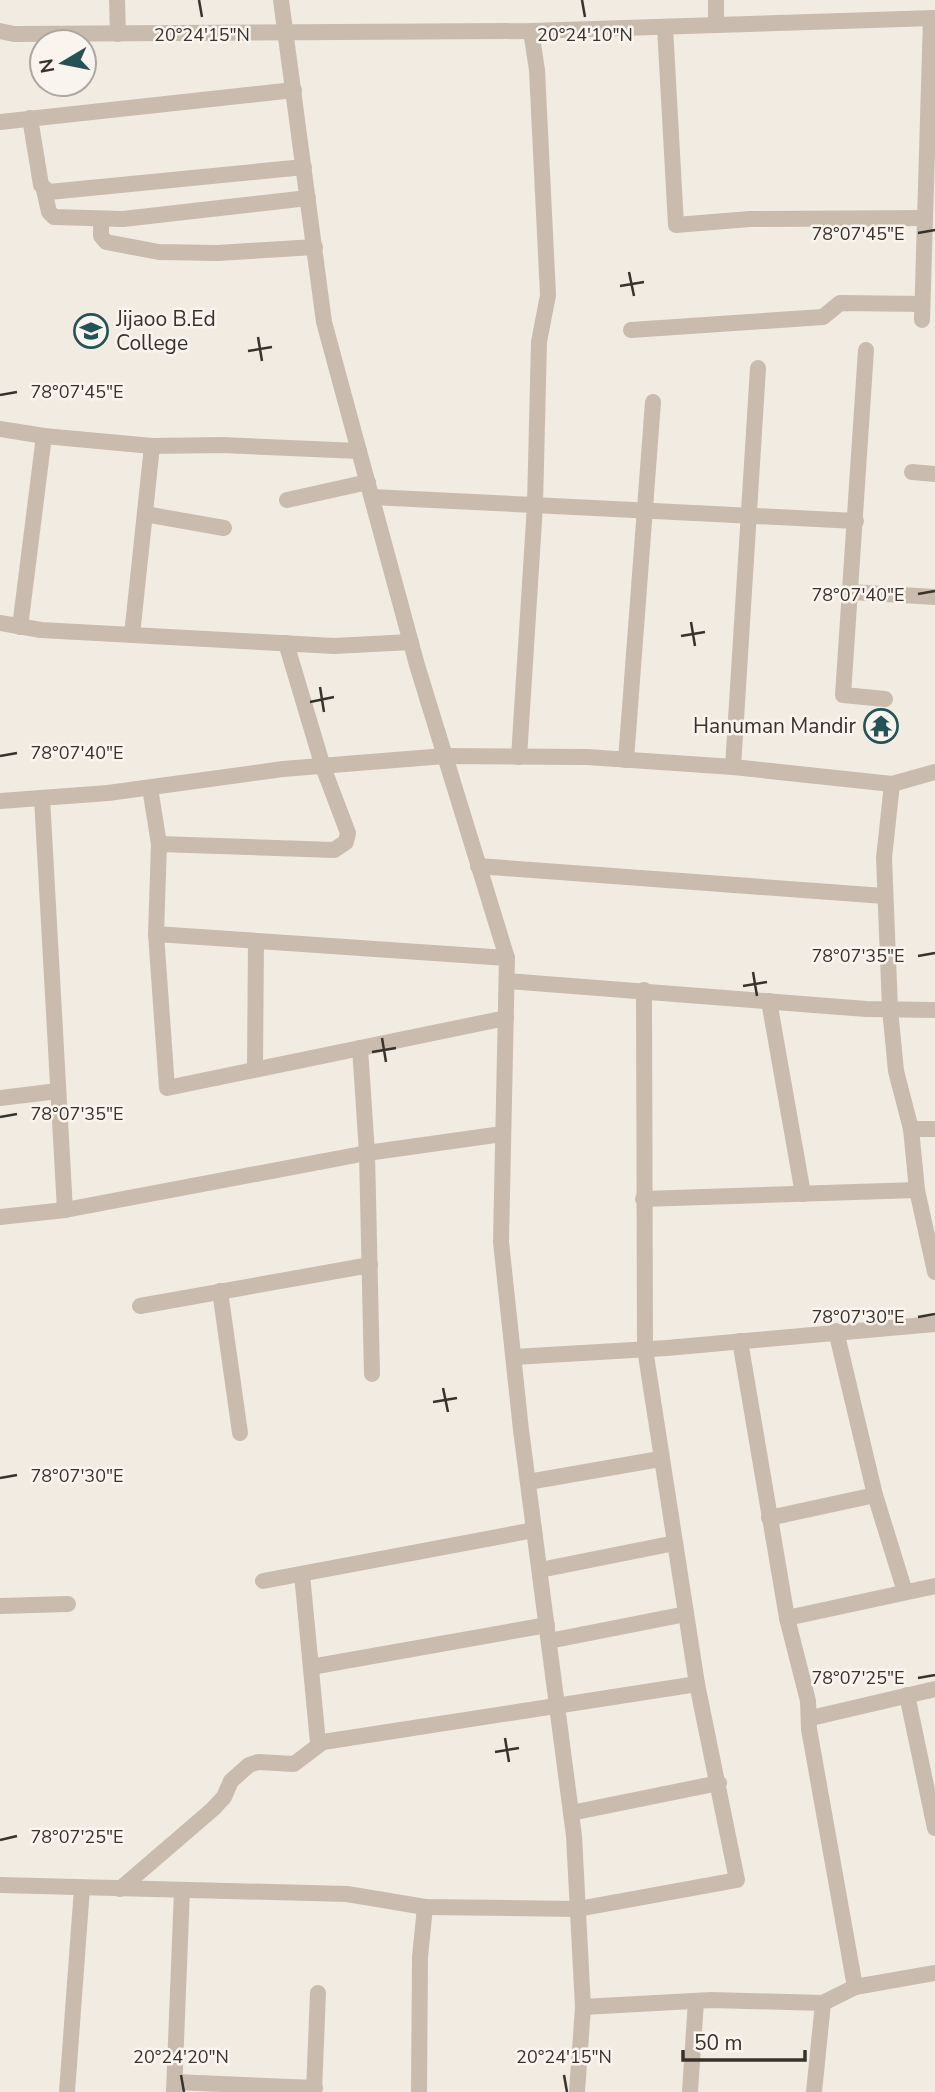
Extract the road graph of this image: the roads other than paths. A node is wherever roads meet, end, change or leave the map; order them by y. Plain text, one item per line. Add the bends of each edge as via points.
1 (117, 0) edge
2 (281, 0) edge
3 (716, 0) edge
4 (933, 18) edge
5 (716, 25) junction
6 (665, 27) junction
7 (0, 31) edge
8 (531, 32) junction
9 (118, 34) junction
10 (286, 34) junction
11 (293, 90) junction
12 (30, 118) junction
13 (0, 122) edge
14 (304, 167) junction
15 (44, 190) junction
16 (308, 198) junction
17 (925, 218) junction
18 (101, 221) junction
19 (314, 247) junction
20 (631, 330) dead end
21 (866, 350) dead end
22 (758, 368) dead end
23 (653, 402) dead end
24 (0, 429) edge
25 (44, 436) junction
26 (152, 446) junction
27 (359, 451) junction
28 (912, 472) dead end
29 (935, 474) edge
30 (370, 490) junction
31 (287, 500) dead end
32 (535, 505) junction
33 (645, 510) junction
34 (145, 514) junction
35 (749, 515) junction
36 (856, 521) junction
37 (224, 527) dead end
38 (850, 592) junction
39 (935, 597) edge
40 (0, 623) edge
41 (20, 627) junction
42 (132, 635) junction
43 (411, 642) junction
44 (286, 643) junction
45 (885, 699) dead end
46 (444, 756) junction
47 (519, 757) junction
48 (626, 760) junction
49 (323, 767) junction
50 (733, 767) junction
51 (935, 772) edge
52 (891, 784) junction
53 (150, 788) junction
54 (43, 798) junction
55 (0, 801) edge
56 (159, 844) junction
57 (478, 866) junction
58 (884, 896) junction
59 (156, 934) junction
60 (256, 941) junction
61 (507, 958) junction
62 (507, 981) junction
63 (644, 990) junction
64 (769, 1000) junction
65 (890, 1009) junction
66 (935, 1010) edge
67 (506, 1018) junction
68 (360, 1048) junction
69 (255, 1069) junction
70 (58, 1091) junction
71 (0, 1098) edge
72 (911, 1129) junction
73 (935, 1129) edge
74 (502, 1134) junction
75 (367, 1153) junction
76 (917, 1190) junction
77 (803, 1194) junction
78 (643, 1199) junction
79 (65, 1210) junction
80 (0, 1216) edge
81 (370, 1265) junction
82 (935, 1272) edge
83 (220, 1292) junction
84 (140, 1306) dead end
85 (935, 1324) edge
86 (836, 1332) junction
87 (740, 1341) junction
88 (645, 1349) junction
89 (514, 1357) junction
90 (372, 1374) dead end
91 (240, 1433) dead end
92 (660, 1459) junction
93 (528, 1482) junction
94 (875, 1495) junction
95 (769, 1518) junction
96 (534, 1530) junction
97 (675, 1543) junction
98 (540, 1570) junction
99 (302, 1574) junction
100 (263, 1581) dead end
101 (935, 1586) edge
102 (905, 1592) junction
103 (68, 1604) dead end
104 (0, 1606) edge
105 (686, 1614) junction
106 (787, 1618) junction
107 (548, 1633) junction
108 (311, 1667) junction
109 (697, 1684) junction
110 (935, 1689) edge
111 (907, 1695) junction
112 (558, 1707) junction
113 (811, 1718) junction
114 (318, 1743) junction
115 (719, 1783) junction
116 (571, 1813) junction
117 (935, 1828) edge
118 (0, 1885) edge
119 (82, 1888) junction
120 (120, 1889) junction
121 (182, 1890) junction
122 (425, 1907) junction
123 (578, 1909) junction
124 (935, 1973) edge
125 (855, 1987) junction
126 (318, 1993) dead end
127 (696, 2001) junction
128 (823, 2003) junction
129 (583, 2007) junction
130 (175, 2087) edge
131 (314, 2090) edge
132 (67, 2092) edge
133 (419, 2092) edge
134 (577, 2092) edge
135 (690, 2092) edge
136 (814, 2092) edge

1 - 9 street
2 - 10 street
3 - 5 street
4 - 5 street
4 - 17 street
5 - 6 street
6 - 8 street
6 - 17 street via 677,226 750,219
7 - 9 street
8 - 10 street
8 - 32 street via 537,70 548,295 539,342
9 - 10 street
10 - 11 street
11 - 12 street
11 - 14 street
12 - 13 street
12 - 15 street
14 - 15 street
14 - 16 street
15 - 18 street via 54,217
16 - 18 street
16 - 19 street
17 - 20 street via 922,312 840,303 823,317
18 - 19 street via 106,242 159,252
19 - 27 street via 324,322
21 - 36 street
22 - 35 street
23 - 33 street
24 - 25 street
25 - 26 street
25 - 41 street
26 - 27 street
26 - 34 street
27 - 30 street
28 - 29 street
30 - 31 street
30 - 32 street
30 - 43 street
32 - 33 street
32 - 47 street
33 - 35 street
33 - 48 street
34 - 37 street
34 - 42 street
35 - 36 street
35 - 50 street
36 - 38 street
38 - 39 street
38 - 45 street via 843,695
40 - 41 street
41 - 42 street
42 - 44 street
43 - 44 street
43 - 46 street
44 - 49 street
46 - 47 street
46 - 49 street
46 - 57 street
47 - 48 street
48 - 50 street
49 - 53 street
49 - 56 street via 348,834 342,848
50 - 52 street
51 - 52 street
52 - 58 street
53 - 54 street
53 - 56 street
54 - 55 street
54 - 70 street
56 - 59 street
57 - 58 street
57 - 61 street
58 - 65 street
59 - 60 street
59 - 69 street via 167,1088
60 - 61 street
60 - 69 street
61 - 62 street
62 - 63 street
62 - 67 street
63 - 64 street
63 - 78 street
64 - 65 street
64 - 77 street
65 - 66 street
65 - 72 street via 896,1071
67 - 68 street
67 - 74 street
68 - 69 street
68 - 75 street
70 - 71 street
70 - 79 street
72 - 73 street
72 - 76 street
74 - 75 street
74 - 89 street via 501,1242
75 - 79 street
75 - 81 street
76 - 77 street
76 - 82 street
77 - 78 street
78 - 88 street
79 - 80 street
81 - 83 street
81 - 90 street
83 - 84 street
83 - 91 street
85 - 86 street
86 - 87 street
86 - 94 street
87 - 88 street
87 - 95 street
88 - 89 street
88 - 92 street
89 - 93 street
92 - 93 street
92 - 97 street
93 - 96 street
94 - 95 street
94 - 102 street
95 - 106 street
96 - 98 street
96 - 99 street
97 - 98 street
97 - 105 street
98 - 107 street
99 - 100 street
99 - 108 street
101 - 102 street
102 - 106 street
103 - 104 street
105 - 107 street
105 - 109 street
106 - 113 street
107 - 108 street
107 - 112 street
108 - 114 street
109 - 112 street
109 - 115 street
110 - 111 street
111 - 113 street
111 - 117 street
112 - 114 street
112 - 116 street
113 - 125 street via 809,1729
114 - 120 street via 294,1764 249,1765 231,1781 213,1809
115 - 116 street
115 - 123 street via 737,1880
116 - 123 street
118 - 119 street
119 - 120 street
119 - 132 street
120 - 121 street
121 - 122 street via 347,1894
121 - 130 street
122 - 123 street
122 - 133 street
123 - 129 street
124 - 125 street
125 - 128 street
126 - 131 street
127 - 128 street
127 - 129 street
127 - 135 street
128 - 136 street
129 - 134 street
130 - 131 street

